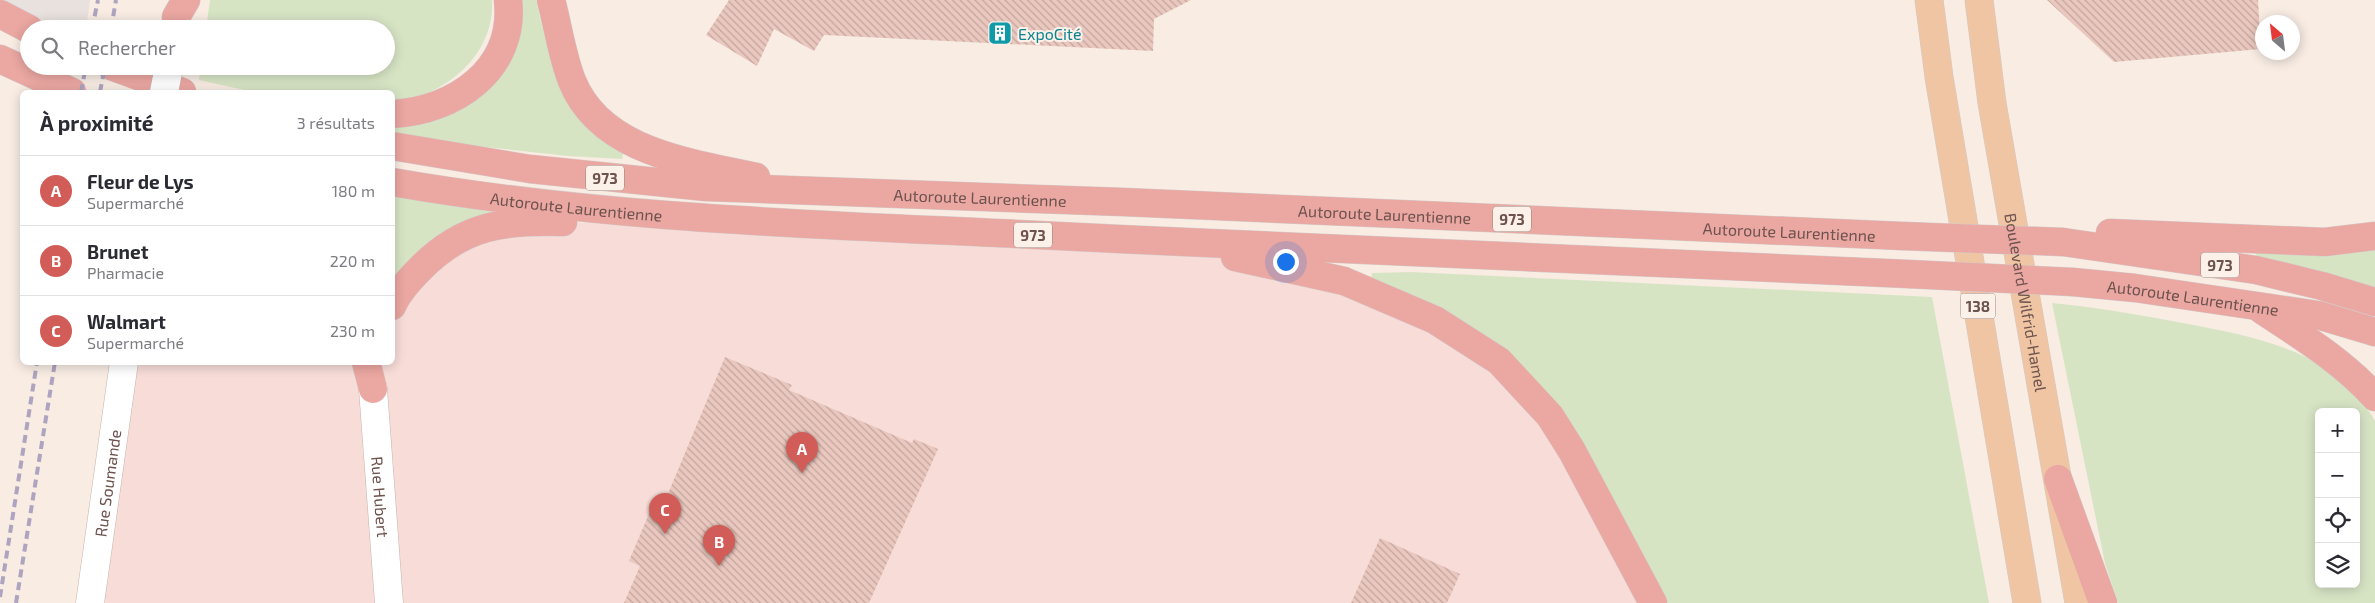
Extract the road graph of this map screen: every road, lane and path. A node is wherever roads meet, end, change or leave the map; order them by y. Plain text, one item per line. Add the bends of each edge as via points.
1 (508, 0) edge
2 (551, 0) edge
3 (1929, 0) edge
4 (1979, 0) edge
5 (0, 14) edge
6 (20, 24) edge
7 (0, 59) edge
8 (20, 68) edge
9 (35, 75) edge
10 (136, 75) edge
11 (167, 75) edge
12 (68, 90) edge
13 (164, 90) edge
14 (177, 90) edge
15 (395, 114) edge
16 (395, 146) edge
17 (395, 182) edge
18 (819, 192) junction
19 (623, 212) junction
20 (2375, 236) edge
21 (1158, 241) junction
22 (2063, 242) junction
23 (395, 301) edge
24 (2375, 302) edge
25 (2255, 306) junction
26 (2375, 332) edge
27 (124, 365) edge
28 (367, 365) edge
29 (377, 365) edge
30 (373, 390) junction
31 (2375, 397) edge
32 (2058, 478) junction
33 (90, 603) edge
34 (389, 603) edge
35 (1653, 603) edge
36 (2027, 603) edge
37 (2079, 603) edge
38 (2103, 603) edge

1 - 15 highway via 505,36 496,59 481,78 456,98 432,108
2 - 18 highway via 580,99 608,128 633,144 663,155
3 - 36 main road, 138
4 - 32 main road, Boulevard Wilfrid-Hamel via 1992,102
5 - 6 highway
7 - 8 highway
9 - 12 highway
10 - 14 highway
11 - 13 street, bridge
16 - 18 highway, Autoroute Laurentienne / 973 via 530,169 616,179
17 - 19 highway, Autoroute Laurentienne / 973 via 512,201
18 - 22 highway, Autoroute Laurentienne / 973, bridge
19 - 21 highway, Autoroute Laurentienne / 973
19 - 23 highway via 583,222 500,223 480,228 433,255 409,280
20 - 22 highway via 2325,242 2092,232
21 - 25 highway, Autoroute Laurentienne / 973, bridge via 2073,282
21 - 35 highway via 1344,281 1435,320 1499,361 1554,423 1572,451
22 - 24 highway, Autoroute Laurentienne / 973 via 2256,270
25 - 26 highway, Autoroute Laurentienne / 973 via 2318,315
25 - 31 highway via 2322,349 2355,375
27 - 33 street, Rue Soumande
28 - 30 highway
29 - 30 highway
30 - 34 street, Rue Hubert
32 - 37 main road, Boulevard Wilfrid-Hamel
32 - 38 highway

